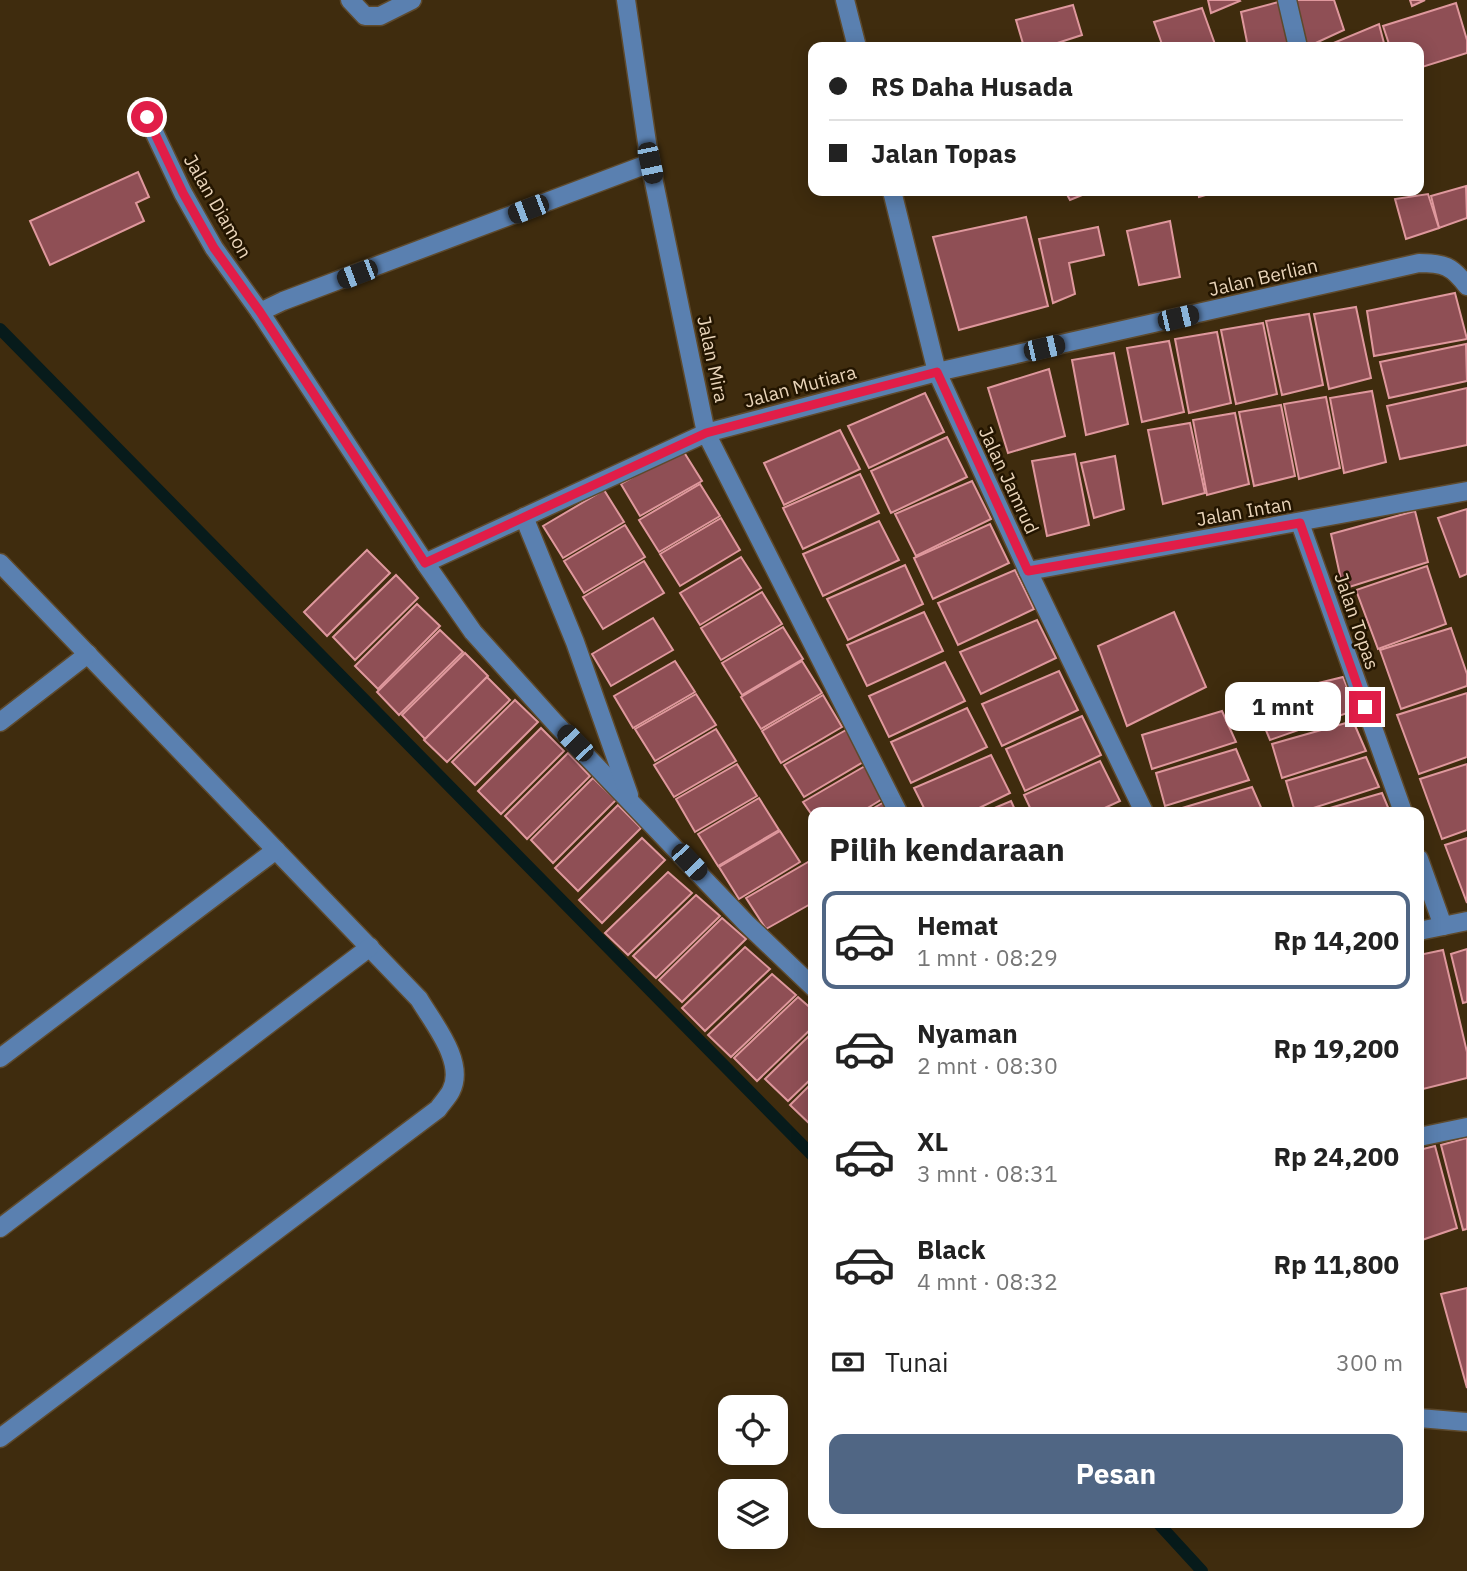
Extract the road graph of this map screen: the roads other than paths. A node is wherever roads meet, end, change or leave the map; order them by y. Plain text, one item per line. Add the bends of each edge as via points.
1 (350, 0) edge
2 (412, 0) edge
3 (626, 0) edge
4 (845, 0) edge
5 (1287, 0) edge
6 (856, 42) edge
7 (1297, 42) edge
8 (147, 117) dead end
9 (650, 163) junction
10 (893, 196) edge
11 (1467, 286) edge
12 (260, 312) junction
13 (937, 372) junction
14 (706, 433) junction
15 (1467, 491) edge
16 (524, 517) junction
17 (1300, 523) junction
18 (0, 563) edge
19 (425, 563) junction
20 (1028, 571) junction
21 (88, 654) junction
22 (0, 722) edge
23 (632, 801) junction
24 (895, 807) edge
25 (1142, 807) edge
26 (1401, 807) edge
27 (276, 850) junction
28 (1424, 873) edge
29 (1467, 921) edge
30 (1443, 926) junction
31 (1424, 930) edge
32 (370, 947) junction
33 (808, 982) edge
34 (0, 1058) edge
35 (1467, 1128) edge
36 (1424, 1136) edge
37 (0, 1228) edge
38 (1424, 1418) edge
39 (1467, 1422) edge
40 (0, 1438) edge

1 - 2 street via 365,16 380,16
3 - 9 street, Jalan Mira
4 - 6 street
5 - 7 street
8 - 12 street, Jalan Diamon via 214,248
9 - 12 street
9 - 14 street, Jalan Mira
10 - 13 street, Jalan Jamrud
11 - 13 street, Jalan Berlian via 1454,270 1439,263 1419,263
12 - 19 street, Jalan Diamon
13 - 14 street, Jalan Mutiara
13 - 20 street, Jalan Jamrud
14 - 16 street, Jalan Mutiara
14 - 24 street, Jalan Mira
15 - 17 street, Jalan Intan
16 - 19 street, Jalan Mutiara
16 - 23 street
17 - 20 street, Jalan Intan
17 - 26 street, Jalan Topas
18 - 21 street
19 - 23 street via 473,632
20 - 25 street, Jalan Jamrud
21 - 22 street
21 - 27 street
23 - 33 street
27 - 32 street
27 - 34 street
28 - 30 street
29 - 30 street
30 - 31 street
32 - 37 street
32 - 40 street via 419,999 450,1054 455,1074 452,1089 438,1110
35 - 36 street
38 - 39 street

